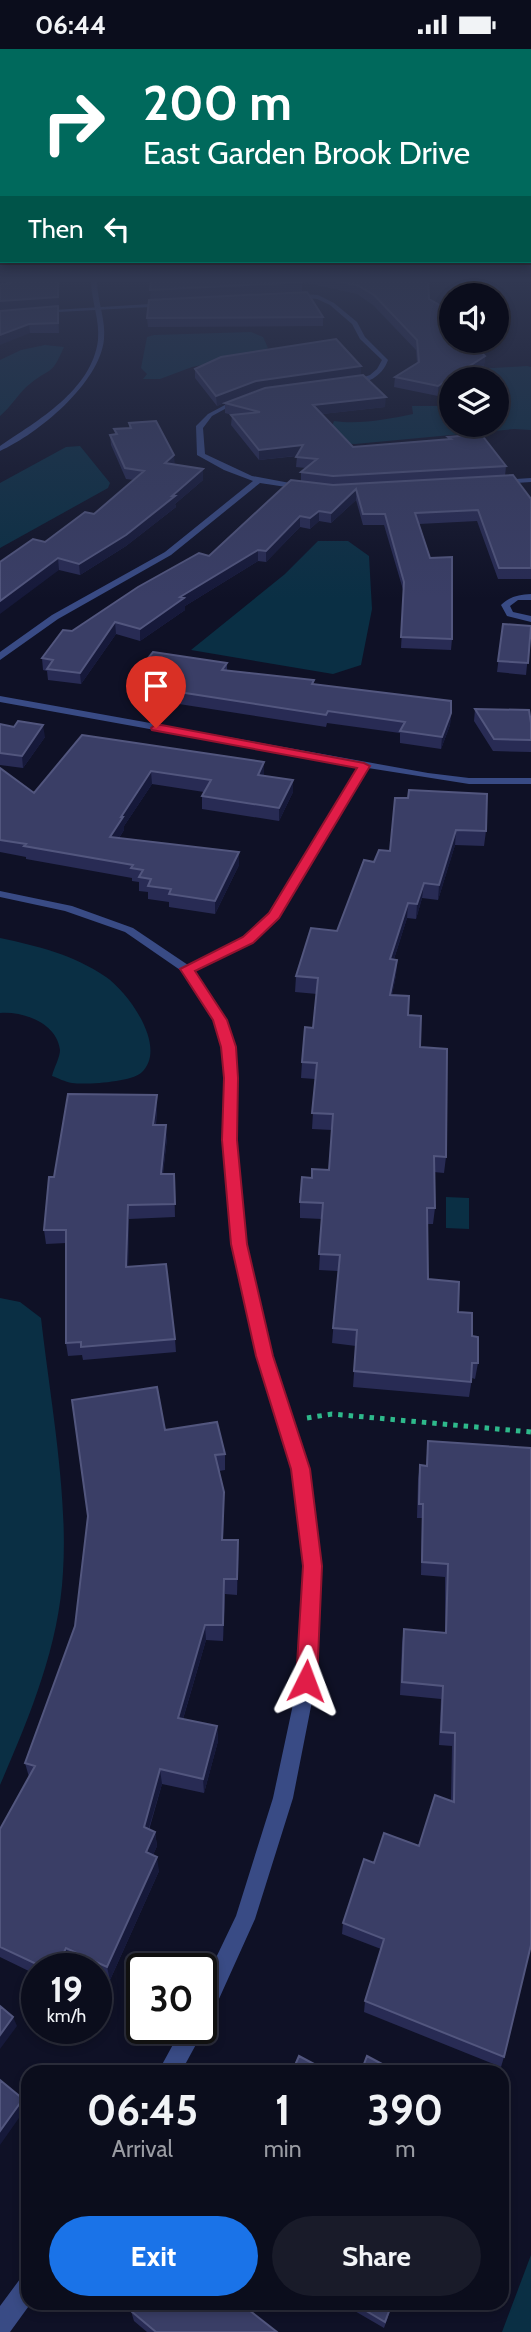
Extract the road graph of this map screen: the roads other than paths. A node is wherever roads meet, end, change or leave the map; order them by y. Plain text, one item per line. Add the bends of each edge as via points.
1 (76, 387) edge
2 (252, 396) edge
3 (0, 449) edge
4 (531, 480) edge
5 (257, 482) junction
6 (492, 483) edge
7 (309, 489) edge
8 (531, 597) edge
9 (531, 619) edge
10 (0, 657) edge
11 (0, 699) edge
12 (364, 766) junction
13 (531, 781) edge
14 (0, 894) edge
15 (187, 969) junction
16 (217, 1979) edge
17 (185, 2044) edge
18 (173, 2065) edge
19 (21, 2297) edge
20 (0, 2326) edge

1 - 3 street via 54,410
2 - 5 street via 210,415 199,428 198,441 201,454
4 - 6 street
5 - 7 street
5 - 10 street via 159,559 45,622
8 - 9 street via 505,605 510,614
11 - 12 street
12 - 13 street via 469,781
12 - 15 street via 274,915 248,940
14 - 15 street via 68,908 129,930
15 - 16 street via 220,1020 229,1047 229,1140 239,1244 265,1356 300,1469 313,1566 306,1681 283,1798 245,1919
17 - 18 street
19 - 20 street

